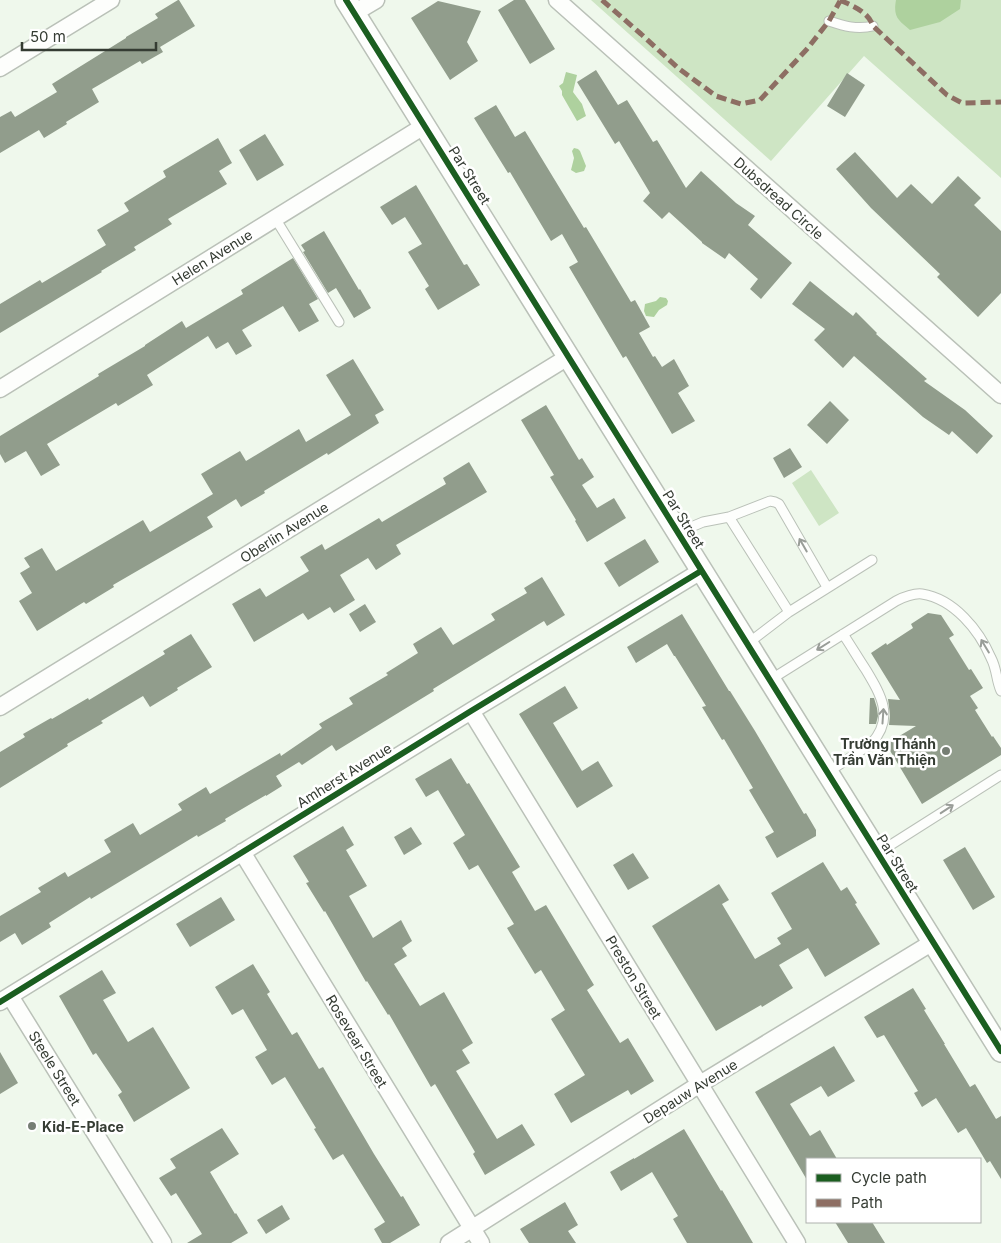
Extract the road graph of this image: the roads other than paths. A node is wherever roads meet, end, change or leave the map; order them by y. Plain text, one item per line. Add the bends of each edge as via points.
1 (110, 0) edge
2 (376, 0) edge
3 (557, 0) edge
4 (350, 7) edge
5 (829, 21) dead end
6 (873, 26) dead end
7 (0, 68) edge
8 (424, 126) junction
9 (275, 218) junction
10 (339, 322) dead end
11 (568, 357) junction
12 (0, 389) edge
13 (1001, 395) edge
14 (728, 516) junction
15 (677, 533) junction
16 (872, 560) dead end
17 (701, 571) junction
18 (827, 587) junction
19 (789, 612) junction
20 (843, 634) junction
21 (747, 645) junction
22 (770, 680) junction
23 (1001, 692) edge
24 (0, 707) edge
25 (471, 711) junction
26 (827, 772) junction
27 (1001, 775) edge
28 (242, 852) junction
29 (878, 854) junction
30 (933, 942) junction
31 (5, 999) edge
32 (995, 1030) edge
33 (1001, 1051) edge
34 (700, 1084) junction
35 (476, 1236) edge
36 (163, 1243) edge
37 (449, 1243) edge
38 (797, 1243) edge

1 - 7 street
2 - 4 street
3 - 13 street, Dubsdread Circle
4 - 8 street, Par Street
5 - 6 lane via 847,27
8 - 9 street, Helen Avenue
8 - 11 street, Par Street
9 - 10 lane
9 - 12 street, Helen Avenue
11 - 15 street, Par Street
11 - 24 street, Oberlin Avenue
14 - 15 lane
18 -> 14 lane via 779,504 770,501
14 - 19 lane
15 - 17 street, Par Street
16 - 18 lane
17 - 21 street, Par Street
17 - 25 street, Amherst Avenue
18 - 19 lane
19 - 21 lane
20 -> 22 lane
23 -> 20 lane via 983,642 960,613 936,598 922,594 904,596
26 -> 20 lane via 871,744 881,731 884,715 878,690
21 - 22 street, Par Street
22 - 26 street, Par Street
25 - 28 street, Amherst Avenue
25 - 34 street, Preston Street
26 - 29 street, Par Street
29 -> 27 lane
28 - 31 street, Amherst Avenue
28 - 35 street, Rosevear Street
29 - 30 street, Par Street
30 - 32 street, Par Street
30 - 34 street, Depauw Avenue
31 - 36 street, Steele Street
32 - 33 street, Par Street
34 - 35 street, Depauw Avenue
34 - 38 street, Preston Street
35 - 37 street, Depauw Avenue

